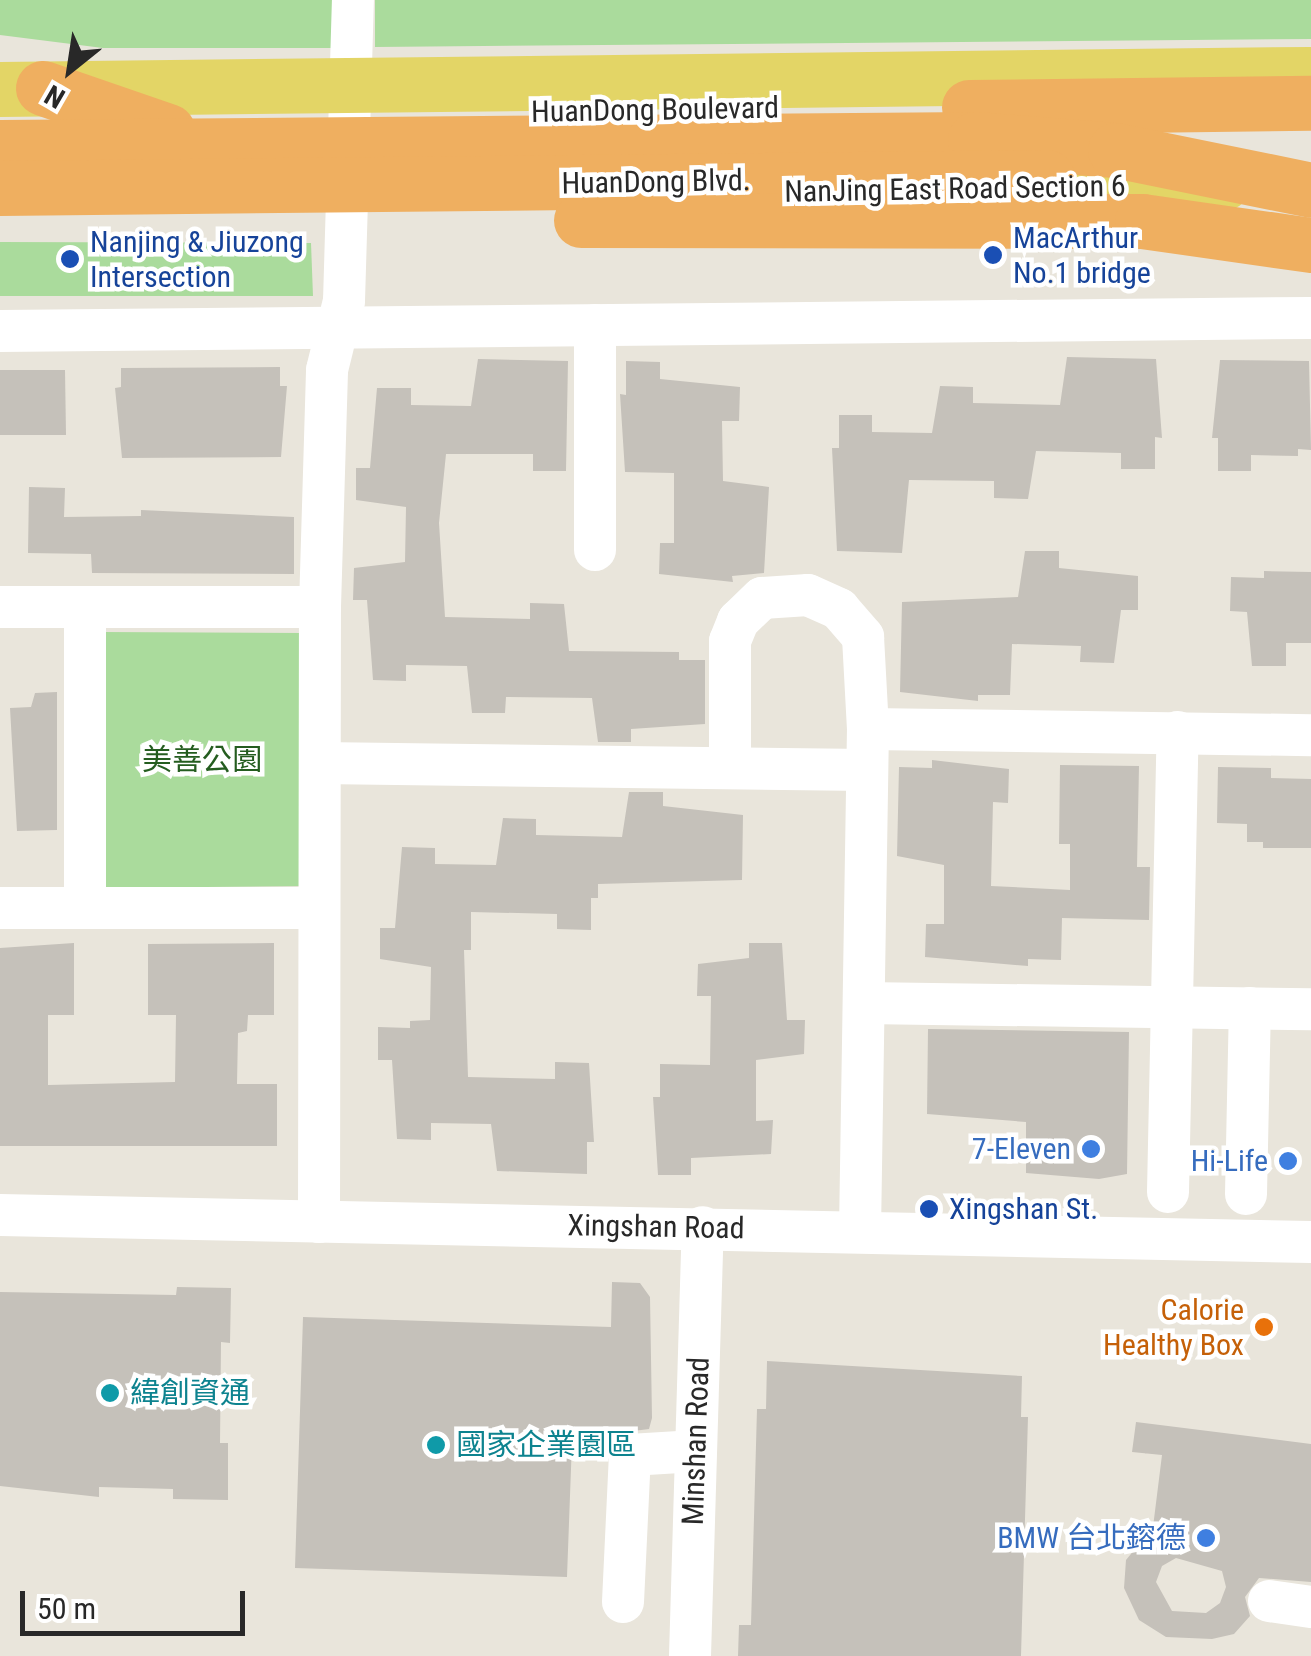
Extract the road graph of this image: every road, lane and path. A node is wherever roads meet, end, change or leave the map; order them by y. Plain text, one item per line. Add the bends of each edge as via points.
1 (352, 0) edge
2 (1311, 74) edge
3 (350, 88) junction
4 (14, 98) edge
5 (1311, 103) edge
6 (1311, 139) edge
7 (562, 144) junction
8 (214, 146) junction
9 (348, 146) junction
10 (0, 148) edge
11 (1311, 178) edge
12 (272, 186) junction
13 (0, 188) edge
14 (1311, 190) edge
15 (482, 198) junction
16 (347, 199) junction
17 (0, 201) edge
18 (1311, 245) edge
19 (1311, 318) edge
20 (595, 325) junction
21 (338, 331) junction
22 (0, 332) edge
23 (595, 550) dead end
24 (0, 607) edge
25 (320, 608) junction
26 (85, 609) junction
27 (1178, 732) junction
28 (1311, 735) edge
29 (868, 750) junction
30 (320, 762) junction
31 (730, 767) junction
32 (0, 908) edge
33 (85, 908) junction
34 (320, 908) junction
35 (864, 1004) junction
36 (1170, 1006) junction
37 (1250, 1008) junction
38 (1311, 1008) edge
39 (1168, 1192) dead end
40 (1246, 1194) dead end
41 (0, 1215) edge
42 (318, 1222) junction
43 (703, 1227) junction
44 (860, 1231) junction
45 (1311, 1242) edge
46 (696, 1452) junction
47 (622, 1602) dead end
48 (1269, 1602) dead end
49 (1311, 1607) edge
50 (690, 1656) edge

1 - 3 street
2 - 3 main road
3 - 4 main road
3 - 9 street
4 - 5 highway, HuanDong Boulevard
4 - 8 highway
6 - 7 highway
7 - 9 highway
7 - 15 highway
8 - 9 highway
8 - 10 highway
9 - 16 street
10 - 14 highway via 974,139 1115,150
11 - 12 highway, HuanDong Blvd.
11 - 15 main road, NanJing East Road Section 6
12 - 13 highway, HuanDong Blvd.
12 - 18 highway via 405,220 1142,220
15 - 16 main road, NanJing East Road Section 6
16 - 17 main road, NanJing East Road Section 6
16 - 21 street
19 - 20 street
20 - 21 street
20 - 23 street
21 - 22 street
21 - 25 street via 327,370
24 - 26 street
25 - 26 street
25 - 30 street
26 - 33 street
27 - 28 street
27 - 29 street
27 - 36 street
29 - 31 street
29 - 31 street via 863,637 839,609 808,595 762,598 738,621 730,640
29 - 35 street
30 - 31 street
30 - 34 street
32 - 33 street
33 - 34 street
34 - 42 street
35 - 36 street
35 - 44 street
36 - 37 street
36 - 39 street
37 - 38 street
37 - 40 street
41 - 42 street, Xingshan Road
42 - 43 street, Xingshan Road
43 - 44 street, Xingshan Road
43 - 46 street, Minshan Road
44 - 45 street, Xingshan Road
46 - 47 street via 630,1455
46 - 50 street, Minshan Road
48 - 49 street

